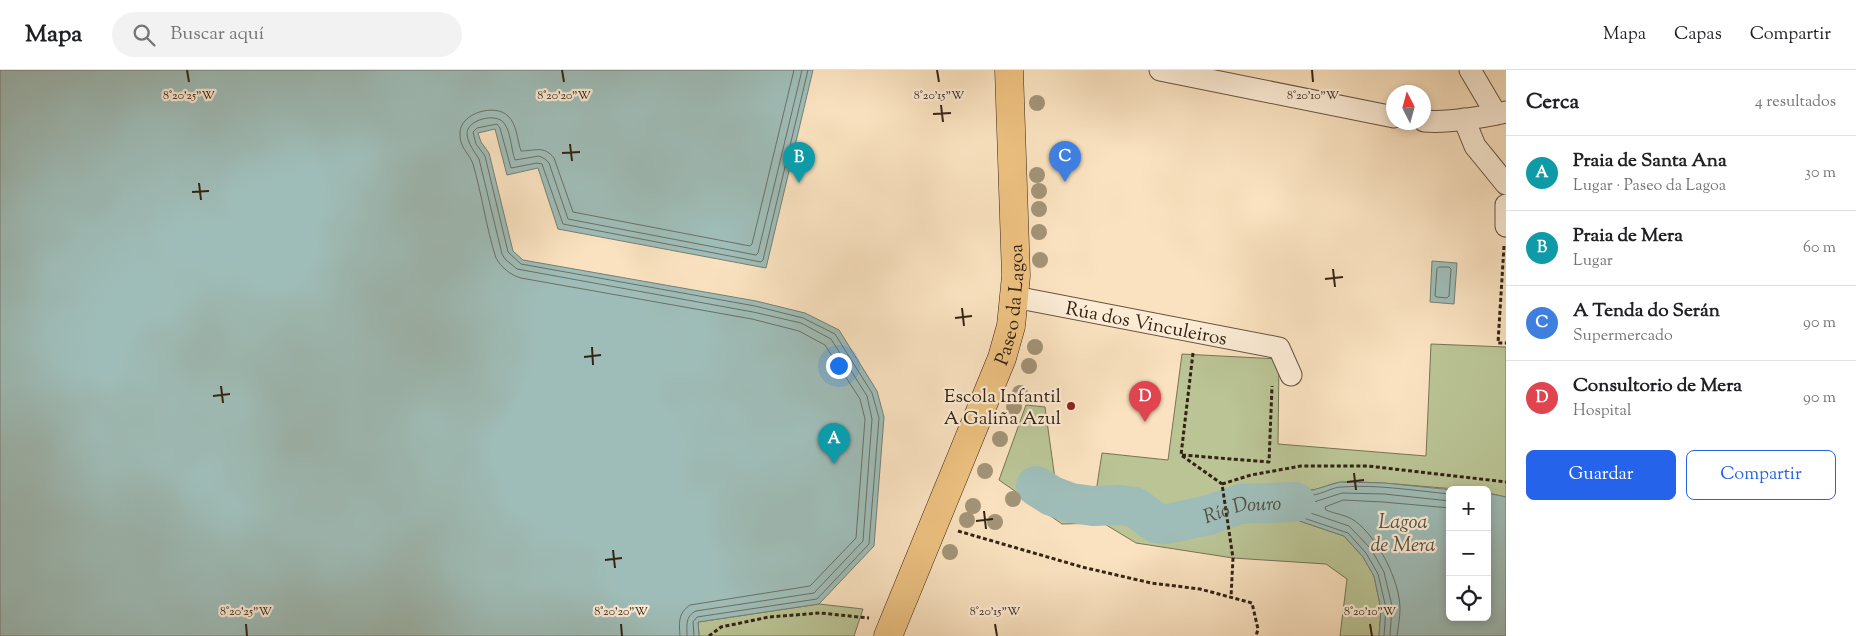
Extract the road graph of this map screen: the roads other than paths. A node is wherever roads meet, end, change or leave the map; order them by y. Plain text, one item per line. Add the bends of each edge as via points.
1 (1009, 70) edge
2 (1160, 70) edge
3 (1470, 70) edge
4 (1501, 113) edge
5 (1386, 115) edge
6 (1464, 119) junction
7 (1431, 122) edge
8 (1506, 184) edge
9 (1015, 297) junction
10 (1282, 379) road end
11 (882, 627) edge

1 - 9 main road, Paseo da Lagoa
2 - 5 street
3 - 4 street
4 - 6 street
6 - 7 street
6 - 8 street via 1475,146
9 - 10 street, Rúa dos Vinculeiros via 1279,348
9 - 11 main road, Paseo da Lagoa via 1002,358

